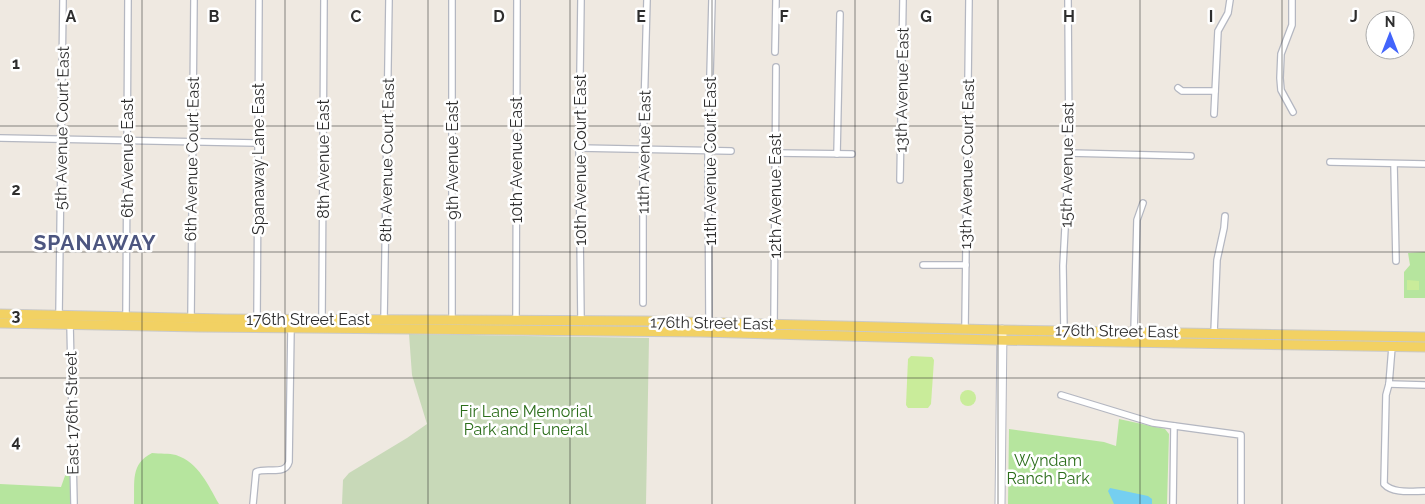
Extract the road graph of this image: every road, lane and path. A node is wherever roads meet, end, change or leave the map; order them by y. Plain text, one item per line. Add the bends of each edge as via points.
1 (63, 0) edge
2 (128, 0) edge
3 (194, 0) edge
4 (260, 0) edge
5 (324, 0) edge
6 (389, 0) edge
7 (452, 0) edge
8 (517, 0) edge
9 (581, 0) edge
10 (647, 0) edge
11 (712, 0) edge
12 (776, 0) edge
13 (903, 0) edge
14 (969, 0) edge
15 (1068, 0) edge
16 (1230, 0) edge
17 (1292, 0) edge
18 (840, 14) dead end
19 (775, 52) dead end
20 (776, 67) dead end
21 (1178, 88) dead end
22 (1215, 91) junction
23 (1293, 112) dead end
24 (1214, 114) dead end
25 (0, 138) edge
26 (62, 139) junction
27 (128, 140) junction
28 (192, 142) junction
29 (258, 143) junction
30 (579, 148) junction
31 (643, 148) junction
32 (708, 150) junction
33 (731, 151) dead end
34 (775, 153) junction
35 (1069, 153) junction
36 (837, 154) junction
37 (852, 154) dead end
38 (1192, 156) dead end
39 (1330, 162) dead end
40 (1394, 164) junction
41 (1425, 164) edge
42 (900, 180) dead end
43 (1143, 204) dead end
44 (1225, 216) dead end
45 (1396, 261) dead end
46 (966, 265) junction
47 (923, 266) dead end
48 (643, 303) dead end
49 (0, 314) edge
50 (59, 315) junction
51 (126, 317) junction
52 (191, 318) junction
53 (257, 319) junction
54 (322, 319) junction
55 (516, 319) junction
56 (384, 320) junction
57 (452, 320) junction
58 (581, 320) junction
59 (710, 322) junction
60 (0, 323) edge
61 (70, 324) junction
62 (774, 324) junction
63 (276, 328) junction
64 (291, 328) junction
65 (341, 328) junction
66 (965, 328) junction
67 (1064, 330) junction
68 (659, 331) junction
69 (1134, 332) junction
70 (1177, 332) junction
71 (1214, 333) junction
72 (1002, 335) junction
73 (893, 336) junction
74 (1375, 337) junction
75 (1425, 337) edge
76 (1425, 341) edge
77 (1178, 343) junction
78 (1325, 346) junction
79 (1392, 347) junction
80 (1425, 347) edge
81 (1389, 384) junction
82 (1425, 385) edge
83 (1061, 395) dead end
84 (1174, 426) junction
85 (1425, 491) edge
86 (74, 503) dead end
87 (253, 504) edge
88 (1000, 504) edge
89 (1173, 504) edge
90 (1240, 504) edge

1 - 26 street, 5th Avenue Court East
2 - 27 street, 6th Avenue East
3 - 28 street, 6th Avenue Court East
4 - 29 street, Spanaway Lane East
5 - 54 street, 8th Avenue East
6 - 56 street, 8th Avenue Court East
7 - 57 street, 9th Avenue East
8 - 55 street, 10th Avenue East
9 - 30 street, 10th Avenue Court East
10 - 31 street, 11th Avenue East
11 - 32 street, 11th Avenue Court East
12 - 19 street
13 - 42 street, 13th Avenue East
14 - 46 street, 13th Avenue Court East
15 - 35 street, 15th Avenue East
16 - 22 street via 1228,13 1218,31
17 - 23 street via 1292,25 1281,54 1280,78 1283,95
18 - 36 street
20 - 34 street, 12th Avenue East
21 - 22 street
22 - 24 street
25 - 26 street
26 - 27 street
26 - 50 street, 5th Avenue Court East
27 - 28 street
27 - 51 street, 6th Avenue East
28 - 29 street
28 - 52 street, 6th Avenue Court East
29 - 53 street, Spanaway Lane East
30 - 31 street
30 - 58 street, 10th Avenue Court East
31 - 32 street
31 - 48 street, 11th Avenue East
32 - 33 street
32 - 59 street, 11th Avenue Court East
34 - 36 street
34 - 62 street, 12th Avenue East
35 - 38 street
35 - 67 street, 15th Avenue East via 1063,266
36 - 37 street
39 - 40 street
40 - 41 street
40 - 45 street
43 - 69 street via 1136,220
44 - 71 street via 1217,260
46 - 47 street
46 - 66 street, 13th Avenue Court East
49 - 50 main road, 176th Street East
50 - 51 main road, 176th Street East
51 - 52 main road, 176th Street East
51 - 61 main road via 120,321 74,320
52 - 53 main road, 176th Street East
53 - 54 main road, 176th Street East
54 - 56 main road, 176th Street East
54 - 63 main road via 317,323 286,323
55 - 57 main road, 176th Street East
55 - 58 main road, 176th Street East
56 - 57 main road, 176th Street East
56 - 65 main road via 379,323 348,323
58 - 59 main road, 176th Street East
59 - 62 main road, 176th Street East
59 - 68 main road via 704,327 668,327
60 - 61 main road, 176th Street East
61 - 63 main road, 176th Street East
61 - 86 street, East 176th Street
62 - 66 main road, 176th Street East
63 - 64 main road, 176th Street East
64 - 65 main road, 176th Street East
64 - 87 street via 289,462 283,470 256,472
65 - 68 main road, 176th Street East
66 - 72 main road, 176th Street East
66 - 73 main road via 959,332
67 - 69 main road, 176th Street East
67 - 72 main road, 176th Street East
68 - 73 main road, 176th Street East
69 - 70 main road, 176th Street East
70 - 71 main road, 176th Street East
70 - 77 main road
71 - 74 main road, 176th Street East
72 - 73 main road, 176th Street East
72 - 77 main road, 176th Street East
72 - 88 street
74 - 75 main road, 176th Street East
74 - 78 main road via 1336,340
76 - 79 main road via 1397,342
77 - 78 main road, 176th Street East
78 - 79 main road, 176th Street East
79 - 80 main road, 176th Street East
79 - 81 street
81 - 82 street
81 - 85 street via 1384,481 1388,488 1395,490
83 - 84 street via 1142,420
84 - 89 street
84 - 90 street via 1241,435

